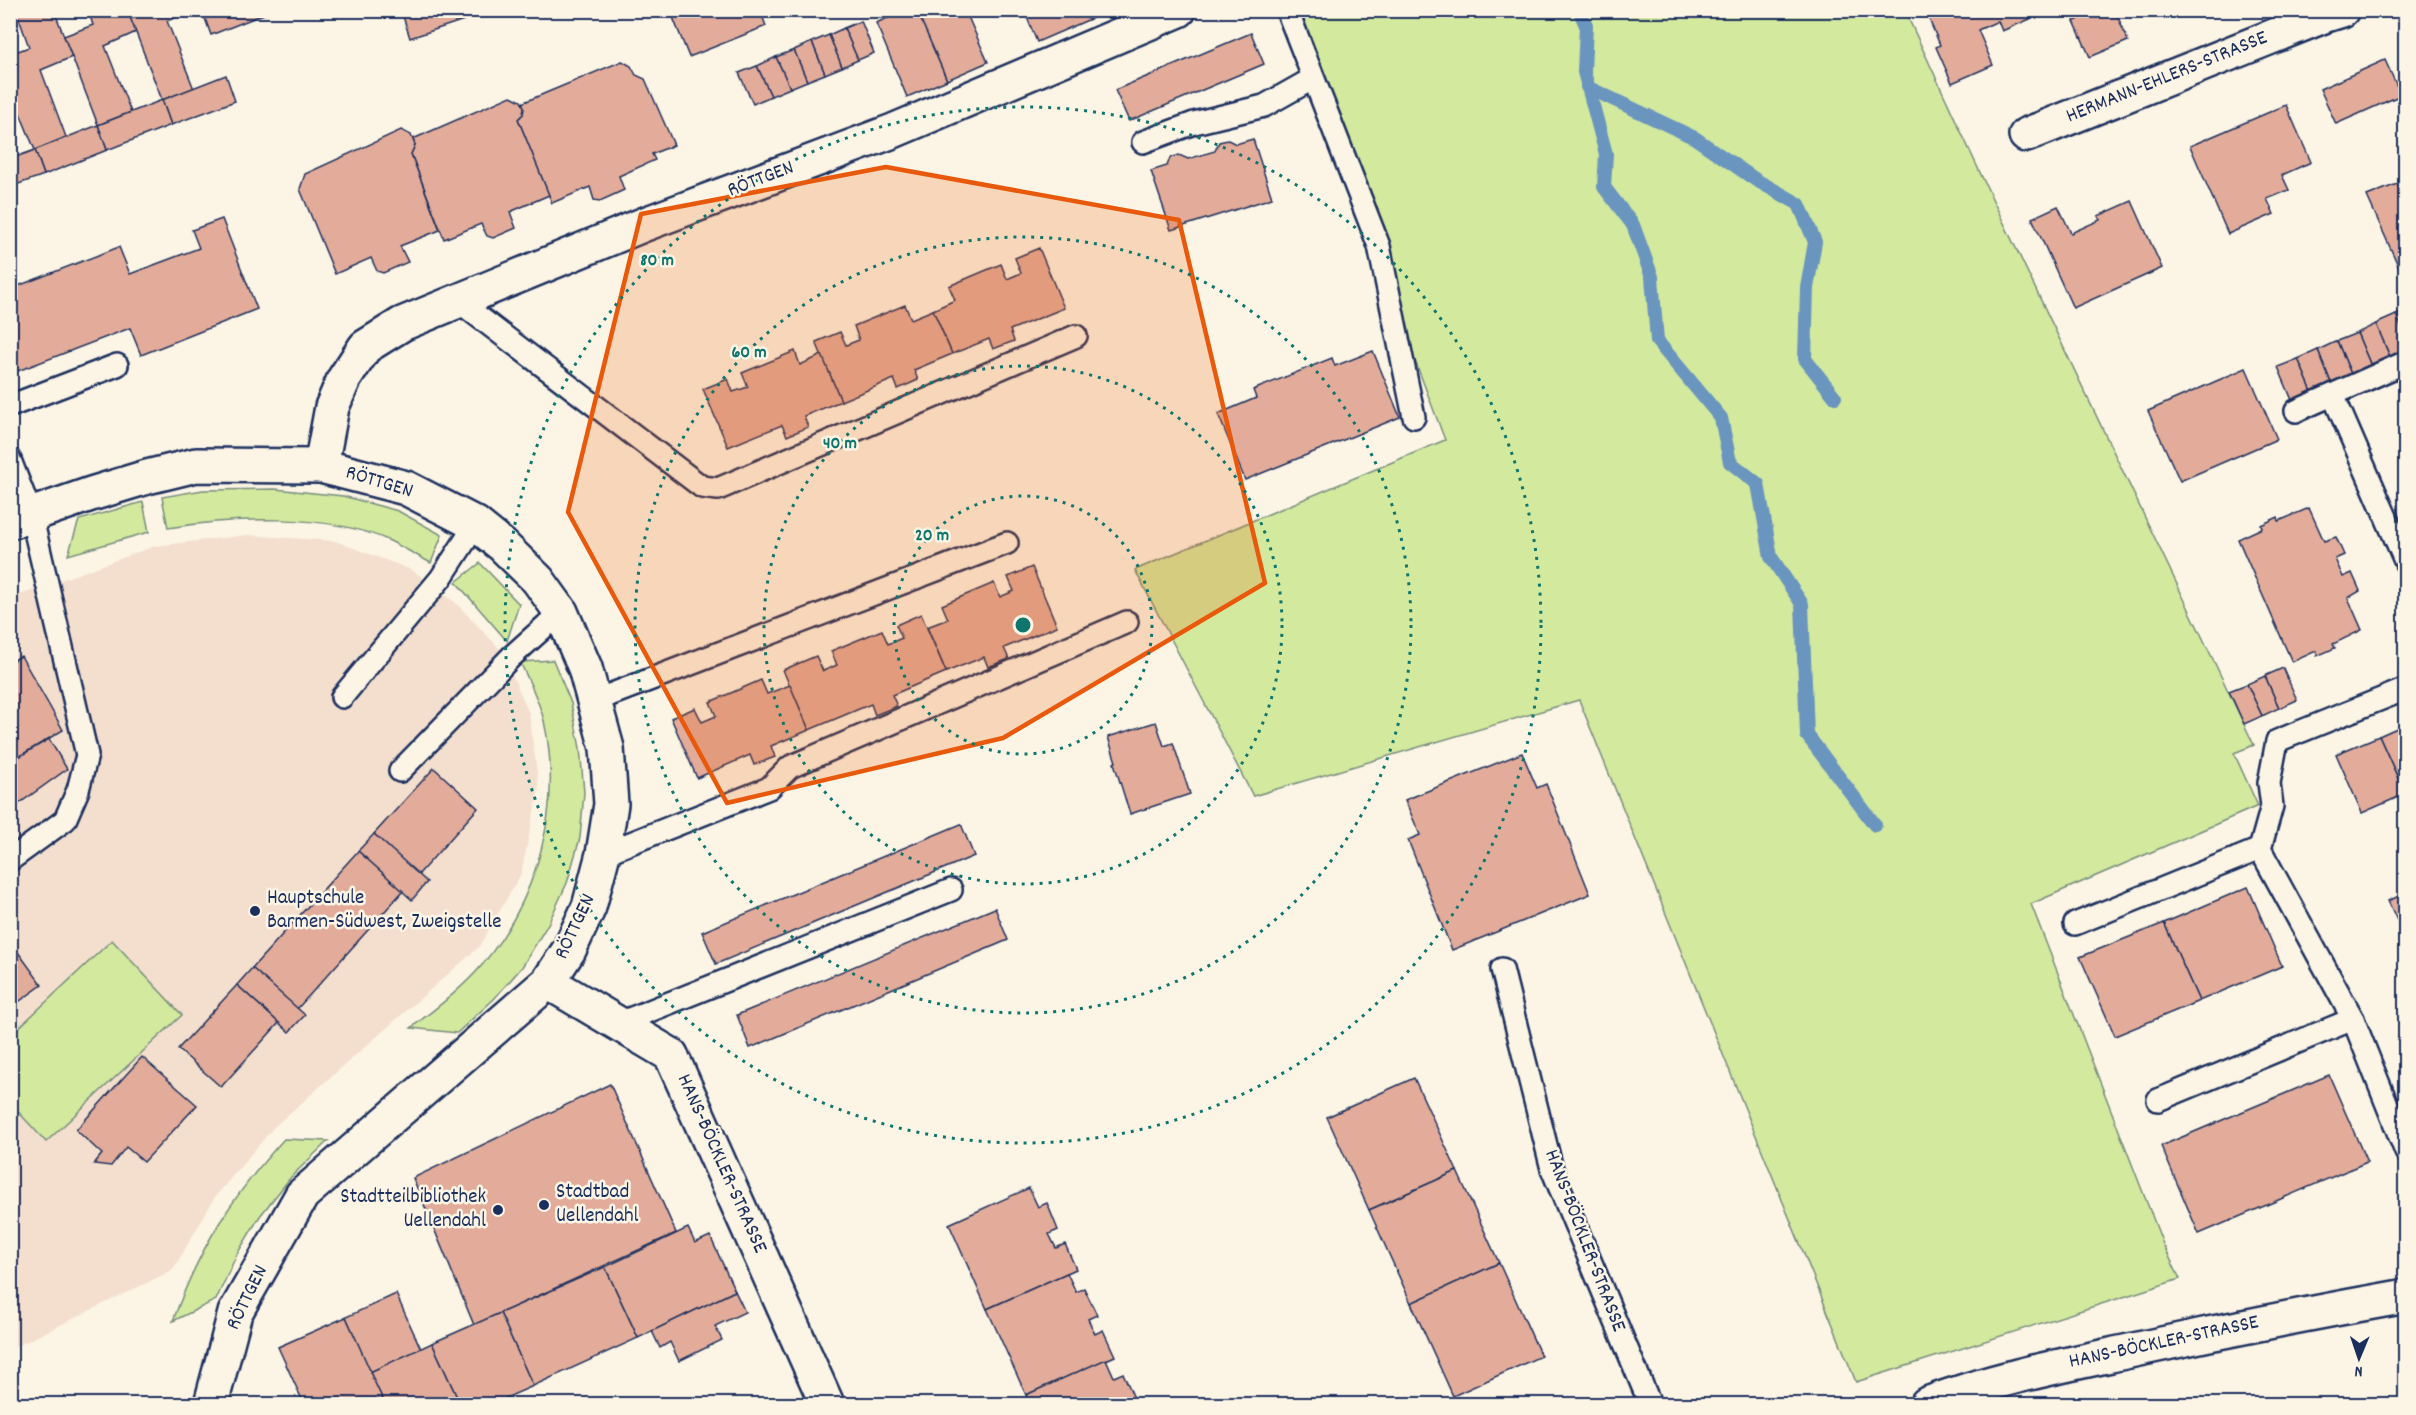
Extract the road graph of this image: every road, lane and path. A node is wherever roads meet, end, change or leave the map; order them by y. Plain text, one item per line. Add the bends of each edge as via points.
1 (1179, 10) edge
2 (1287, 10) edge
3 (2342, 10) edge
4 (1312, 79) junction
5 (2026, 135) dead end
6 (1143, 142) dead end
7 (458, 301) junction
8 (1076, 336) dead end
9 (2406, 362) edge
10 (117, 365) dead end
11 (2333, 394) junction
12 (10, 406) edge
13 (2296, 411) dead end
14 (1414, 417) dead end
15 (10, 460) edge
16 (321, 465) junction
17 (21, 518) edge
18 (476, 524) junction
19 (1007, 543) dead end
20 (2406, 563) edge
21 (561, 612) junction
22 (1127, 622) dead end
23 (2406, 689) edge
24 (342, 697) dead end
25 (594, 701) junction
26 (400, 771) dead end
27 (2260, 849) junction
28 (603, 854) junction
29 (10, 860) edge
30 (951, 890) dead end
31 (2075, 924) dead end
32 (1502, 969) dead end
33 (548, 982) junction
34 (2353, 1019) junction
35 (617, 1024) junction
36 (2158, 1100) dead end
37 (2406, 1152) edge
38 (2406, 1296) edge
39 (212, 1404) edge
40 (827, 1404) edge
41 (1650, 1404) edge
42 (1927, 1404) edge

1 - 7 street, RÖTTGEN via 893,131 645,224
2 - 4 lane
3 - 5 street, HERMANN-EHLERS-STRASSE
4 - 6 lane via 1264,106 1194,123
4 - 14 lane via 1379,246
7 - 8 lane via 702,488 718,489
7 - 16 street, RÖTTGEN via 402,324 365,347 332,407
9 - 11 lane
10 - 12 lane
11 - 13 lane
11 - 20 lane
15 - 17 lane
16 - 17 street, RÖTTGEN via 196,465 136,480
16 - 18 street, RÖTTGEN via 406,488
17 - 29 lane via 87,755 65,820
18 - 21 street, RÖTTGEN via 537,580
18 - 24 lane via 441,578
19 - 25 lane
21 - 25 street, RÖTTGEN via 585,668
21 - 26 lane via 511,657
22 - 28 lane via 790,767 769,788
23 - 27 lane via 2277,741 2269,783 2272,806
25 - 28 street, RÖTTGEN via 607,748 611,804
27 - 31 lane
27 - 34 lane
28 - 33 street, RÖTTGEN via 589,907 569,950
30 - 35 lane
32 - 41 lane, HANS-BÖCKLER-STRASSE via 1552,1169
33 - 35 street, HANS-BÖCKLER-STRASSE
33 - 39 street, RÖTTGEN via 302,1196 235,1313
34 - 36 lane
34 - 37 lane
35 - 40 street, HANS-BÖCKLER-STRASSE via 671,1055
38 - 42 street, HANS-BÖCKLER-STRASSE via 2262,1322 2013,1376

